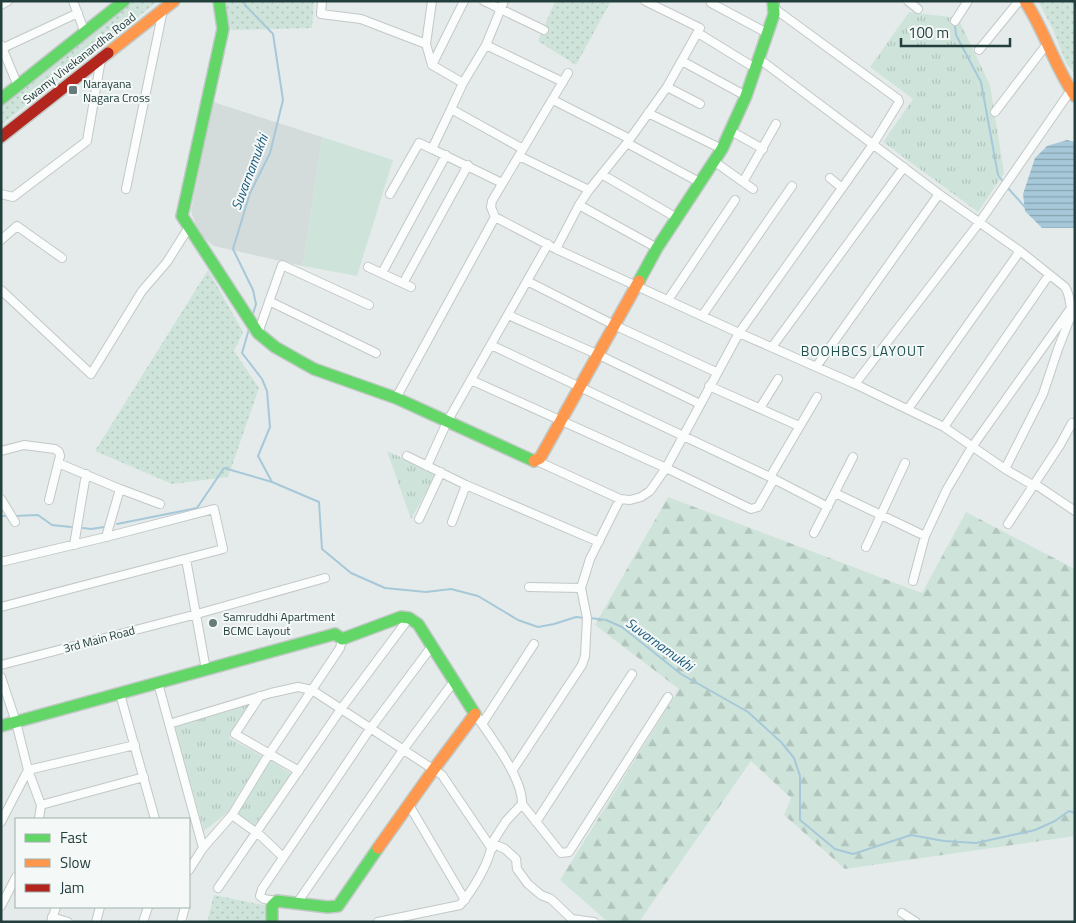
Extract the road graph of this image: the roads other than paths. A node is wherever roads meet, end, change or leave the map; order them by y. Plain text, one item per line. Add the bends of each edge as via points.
1 (8, 1) edge
2 (73, 1) edge
3 (124, 1) edge
4 (174, 1) edge
5 (219, 1) edge
6 (322, 1) edge
7 (432, 1) edge
8 (464, 1) edge
9 (484, 1) edge
10 (504, 1) edge
11 (644, 1) edge
12 (712, 1) edge
13 (968, 1) edge
14 (1019, 1) edge
15 (1025, 1) edge
16 (1, 4) edge
17 (774, 5) edge
18 (113, 6) edge
19 (162, 10) junction
20 (500, 10) junction
21 (78, 13) junction
22 (955, 21) dead end
23 (544, 30) dead end
24 (85, 32) junction
25 (698, 33) junction
26 (767, 33) junction
27 (426, 44) junction
28 (1047, 44) junction
29 (486, 45) junction
30 (2, 47) edge
31 (979, 50) dead end
32 (101, 59) junction
33 (682, 61) junction
34 (756, 63) junction
35 (432, 65) junction
36 (568, 73) dead end
37 (463, 82) junction
38 (563, 82) junction
39 (18, 86) junction
40 (667, 87) junction
41 (1073, 93) edge
42 (746, 96) junction
43 (1, 99) edge
44 (553, 100) junction
45 (700, 104) dead end
46 (451, 109) junction
47 (995, 112) dead end
48 (648, 113) junction
49 (776, 124) dead end
50 (731, 131) junction
51 (1, 136) edge
52 (629, 141) junction
53 (874, 144) junction
54 (432, 149) junction
55 (722, 149) junction
56 (763, 149) junction
57 (521, 153) junction
58 (446, 155) junction
59 (714, 162) junction
60 (468, 165) junction
61 (904, 167) junction
62 (603, 175) junction
63 (830, 178) dead end
64 (502, 182) junction
65 (743, 182) junction
66 (701, 183) junction
67 (792, 186) dead end
68 (842, 188) junction
69 (126, 189) dead end
70 (753, 189) dead end
71 (589, 190) junction
72 (1, 194) edge
73 (390, 194) dead end
74 (940, 194) junction
75 (735, 200) dead end
76 (579, 205) junction
77 (495, 217) junction
78 (678, 218) junction
79 (979, 223) junction
80 (189, 227) junction
81 (1, 240) edge
82 (548, 244) junction
83 (657, 248) junction
84 (556, 249) junction
85 (1020, 252) junction
86 (62, 258) dead end
87 (368, 267) dead end
88 (382, 273) junction
89 (1050, 274) junction
90 (406, 278) dead end
91 (527, 282) junction
92 (635, 285) junction
93 (411, 287) dead end
94 (1, 290) edge
95 (668, 300) junction
96 (269, 301) junction
97 (369, 305) dead end
98 (1072, 313) edge
99 (508, 314) junction
100 (702, 316) junction
101 (614, 325) junction
102 (256, 329) junction
103 (739, 333) junction
104 (491, 346) junction
105 (772, 347) junction
106 (376, 353) dead end
107 (599, 354) junction
108 (816, 367) junction
109 (716, 372) junction
110 (778, 379) dead end
111 (471, 380) junction
112 (856, 384) junction
113 (709, 386) junction
114 (580, 387) junction
115 (817, 397) dead end
116 (396, 398) junction
117 (700, 404) junction
118 (760, 408) junction
119 (908, 409) junction
120 (561, 420) junction
121 (448, 422) junction
122 (1074, 422) edge
123 (799, 426) junction
124 (944, 427) junction
125 (682, 436) junction
126 (972, 447) junction
127 (1, 451) edge
128 (407, 456) dead end
129 (853, 457) dead end
130 (537, 461) junction
131 (58, 463) junction
132 (905, 464) dead end
133 (427, 466) junction
134 (666, 468) junction
135 (1005, 469) junction
136 (441, 472) junction
137 (86, 474) junction
138 (772, 478) junction
139 (466, 484) junction
140 (1035, 484) junction
141 (120, 489) junction
142 (835, 493) junction
143 (1, 499) edge
144 (49, 500) dead end
145 (620, 500) junction
146 (160, 504) dead end
147 (828, 507) junction
148 (1075, 512) edge
149 (881, 515) junction
150 (420, 519) dead end
151 (15, 522) dead end
152 (452, 522) dead end
153 (1008, 524) dead end
154 (814, 534) dead end
155 (925, 536) junction
156 (106, 537) junction
157 (599, 542) junction
158 (74, 545) junction
159 (866, 547) dead end
160 (186, 559) junction
161 (1, 562) edge
162 (325, 578) dead end
163 (913, 581) dead end
164 (530, 587) dead end
165 (582, 588) junction
166 (1, 607) edge
167 (197, 614) junction
168 (409, 618) junction
169 (342, 639) junction
170 (534, 644) dead end
171 (432, 646) junction
172 (1, 665) edge
173 (206, 670) junction
174 (632, 674) dead end
175 (1, 677) edge
176 (455, 680) junction
177 (158, 684) junction
178 (312, 690) junction
179 (120, 694) junction
180 (260, 696) junction
181 (668, 696) dead end
182 (341, 709) junction
183 (479, 720) junction
184 (16, 722) junction
185 (169, 724) junction
186 (1, 726) edge
187 (370, 729) junction
188 (135, 745) junction
189 (403, 750) junction
190 (269, 754) junction
191 (434, 769) junction
192 (28, 770) junction
193 (298, 771) junction
194 (512, 771) junction
195 (144, 777) junction
196 (522, 804) junction
197 (41, 805) junction
198 (409, 805) junction
199 (232, 815) junction
200 (39, 818) edge
201 (155, 818) edge
202 (1, 822) edge
203 (536, 822) junction
204 (256, 832) junction
205 (492, 846) junction
206 (203, 848) junction
207 (283, 857) junction
208 (190, 868) edge
209 (15, 879) edge
210 (218, 888) dead end
211 (465, 900) junction
212 (277, 901) junction
213 (297, 904) junction
214 (1, 906) edge
215 (56, 908) edge
216 (100, 908) edge
217 (148, 908) edge
218 (185, 908) edge
219 (902, 913) dead end
220 (52, 920) edge
221 (68, 922) edge
222 (96, 922) edge
223 (143, 922) edge
224 (181, 922) edge
225 (272, 922) edge
226 (378, 922) edge
227 (594, 922) edge
228 (916, 922) edge

1 - 16 street
2 - 21 street
3 - 18 street, Swamy Vivekanandha Road
4 - 19 street, Swamy Vivekanandha Road
5 - 80 street via 224,28 182,216
6 - 27 street via 321,14 361,19
7 - 27 street
8 - 35 street
9 - 20 street
10 - 20 street
11 - 25 street via 700,28
12 - 26 street
13 - 22 street
14 - 31 street
15 - 28 street
17 - 26 street
17 - 53 street via 898,100
18 - 24 street, Swamy Vivekanandha Road
19 - 32 street, Swamy Vivekanandha Road
19 - 69 street
20 - 23 street
20 - 29 street
21 - 24 street
21 - 30 street
24 - 39 street, Swamy Vivekanandha Road
25 - 33 street
25 - 34 street
26 - 34 street
27 - 35 street
28 - 41 street
28 - 47 street
29 - 37 street
29 - 38 street
30 - 39 street
32 - 51 street, Swamy Vivekanandha Road
32 - 72 street via 87,141 13,197
33 - 40 street
33 - 42 street
34 - 42 street
34 - 53 street
35 - 37 street
36 - 38 street
37 - 46 street
38 - 44 street
39 - 43 street, Swamy Vivekanandha Road
40 - 45 street
40 - 48 street
41 - 79 street
42 - 50 street
44 - 52 street
44 - 57 street
46 - 54 street
46 - 57 street
48 - 52 street
48 - 55 street
49 - 56 street
50 - 55 street
50 - 56 street
52 - 62 street
52 - 66 street
53 - 61 street
53 - 68 street
54 - 58 street
54 - 73 street via 419,143
55 - 59 street
56 - 65 street
57 - 64 street
57 - 71 street
58 - 60 street
58 - 88 street
59 - 65 street
59 - 66 street
60 - 64 street
60 - 90 street
61 - 74 street
61 - 105 street
62 - 71 street
62 - 78 street
63 - 68 street
64 - 77 street via 492,201
65 - 70 street
66 - 78 street
67 - 100 street
68 - 103 street
71 - 76 street
74 - 79 street
74 - 108 street
75 - 95 street
76 - 83 street
76 - 84 street
77 - 82 street
77 - 116 street
78 - 83 street
79 - 85 street
79 - 112 street
80 - 94 street via 167,262 142,291 91,374
80 - 102 street
81 - 86 street via 16,226
82 - 84 street
82 - 91 street
83 - 92 street
84 - 92 street
85 - 89 street
85 - 119 street
87 - 88 street
88 - 93 street
89 - 98 street via 1069,294
89 - 124 street
91 - 99 street
91 - 101 street
92 - 95 street
92 - 101 street
95 - 100 street
96 - 97 street via 282,265
96 - 102 street
96 - 106 street
98 - 126 street
98 - 135 street via 1043,394
99 - 104 street
99 - 107 street
100 - 103 street
101 - 107 street
101 - 109 street
102 - 116 street via 275,347 314,369
103 - 105 street
103 - 109 street
104 - 111 street
104 - 114 street
105 - 108 street
107 - 114 street
107 - 117 street
108 - 112 street
109 - 113 street
110 - 118 street
111 - 120 street
111 - 121 street
112 - 119 street
113 - 117 street
113 - 118 street
114 - 120 street
114 - 125 street
115 - 123 street
116 - 121 street
117 - 125 street
118 - 123 street
119 - 124 street
120 - 130 street
120 - 134 street
121 - 130 street
121 - 133 street
122 - 140 street
123 - 138 street
124 - 126 street
125 - 134 street
125 - 138 street
126 - 135 street
126 - 155 street
127 - 131 street via 24,445 54,449 59,452
128 - 133 street
129 - 142 street
130 - 145 street
131 - 137 street
131 - 144 street
132 - 149 street
133 - 136 street
134 - 138 street via 751,509 758,507
134 - 145 street via 650,491 641,497
135 - 140 street
136 - 139 street
136 - 150 street
137 - 141 street
137 - 158 street
138 - 147 street
139 - 152 street
139 - 157 street
140 - 148 street
140 - 153 street
141 - 146 street
141 - 156 street
142 - 147 street
142 - 149 street
143 - 151 street
145 - 157 street
147 - 154 street
149 - 155 street
149 - 159 street
155 - 163 street
156 - 158 street
156 - 160 street via 214,509 223,549
157 - 165 street via 590,559
158 - 161 street
160 - 166 street
160 - 167 street
162 - 167 street, 3rd Main Road
164 - 165 street
165 - 194 street via 588,618 582,665
167 - 172 street, 3rd Main Road
167 - 173 street
168 - 169 street via 401,617
168 - 171 street via 418,624
168 - 182 street
169 - 173 street via 336,634
169 - 178 street via 340,648
170 - 183 street
171 - 176 street
171 - 187 street
173 - 177 street
174 - 203 street
175 - 184 street
176 - 183 street
176 - 189 street
177 - 179 street
177 - 185 street
178 - 180 street via 298,687
178 - 182 street
178 - 190 street
179 - 184 street
179 - 188 street
180 - 185 street
180 - 190 street via 235,734
181 - 203 street via 569,852 561,853
182 - 187 street
182 - 193 street
183 - 191 street
183 - 194 street
184 - 186 street
184 - 192 street
185 - 206 street
187 - 189 street
187 - 207 street
188 - 192 street
188 - 195 street
189 - 191 street
189 - 213 street
190 - 193 street
190 - 199 street
191 - 198 street
191 - 205 street via 442,775
192 - 197 street
192 - 202 street
193 - 204 street
194 - 196 street
195 - 197 street
195 - 201 street
196 - 203 street
196 - 205 street via 506,821
197 - 200 street
198 - 211 street
198 - 213 street via 338,906
199 - 204 street
199 - 206 street
204 - 207 street
204 - 210 street
205 - 211 street
205 - 227 street via 505,849 516,859 517,869 528,884 552,899 572,919
206 - 208 street
207 - 212 street via 260,896
209 - 214 street
211 - 226 street via 460,905
212 - 213 street
212 - 225 street via 272,906
215 - 220 street
216 - 222 street
217 - 223 street
218 - 224 street
219 - 228 street
220 - 221 street

